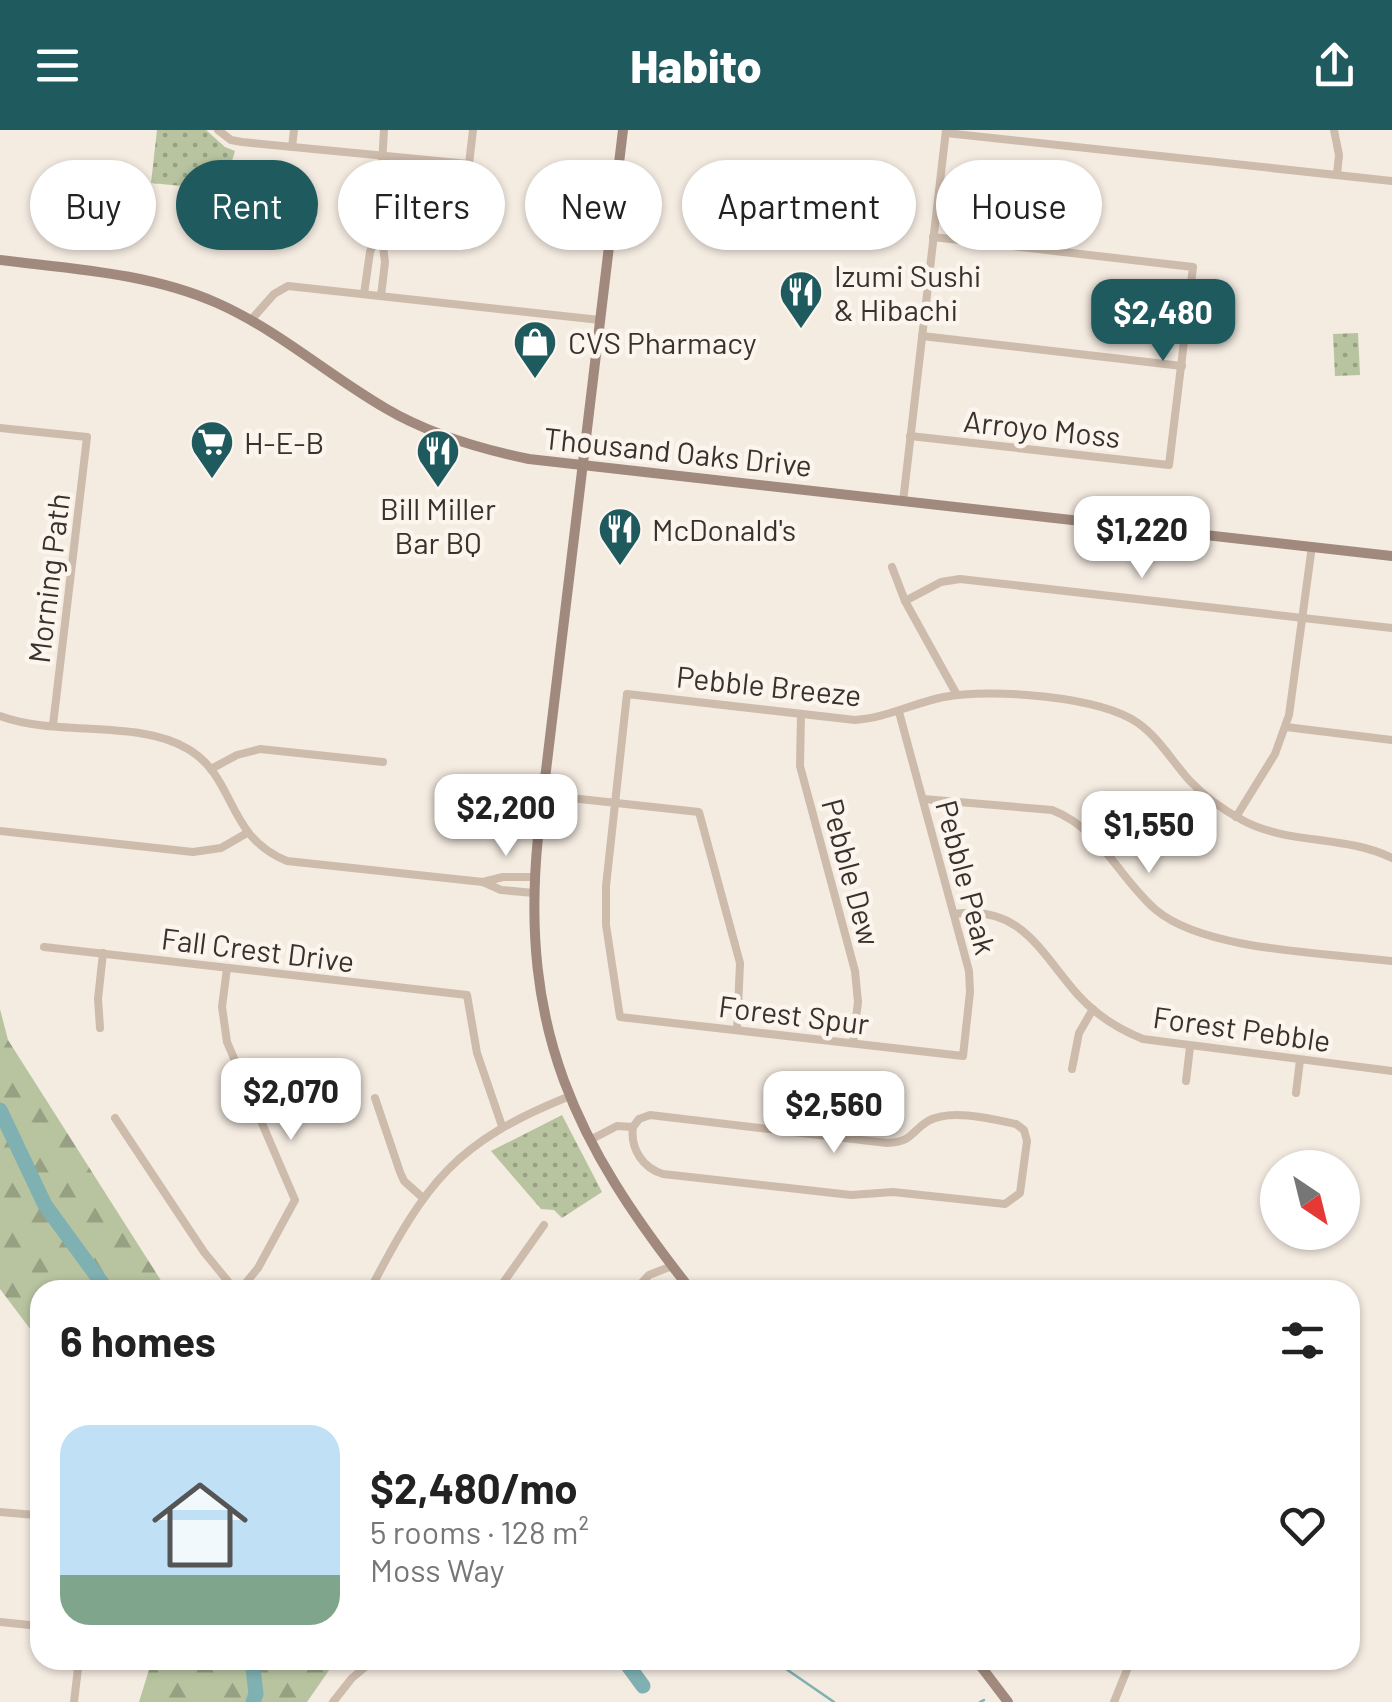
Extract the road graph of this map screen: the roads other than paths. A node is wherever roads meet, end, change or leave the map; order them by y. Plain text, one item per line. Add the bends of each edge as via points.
1 (218, 130) edge
2 (294, 130) edge
3 (384, 130) edge
4 (473, 130) edge
5 (622, 130) edge
6 (1334, 130) edge
7 (946, 132) edge
8 (292, 146) junction
9 (382, 155) junction
10 (382, 160) edge
11 (1337, 174) junction
12 (1392, 181) edge
13 (933, 237) junction
14 (371, 250) edge
15 (382, 250) edge
16 (0, 260) edge
17 (364, 294) junction
18 (381, 296) junction
19 (252, 320) junction
20 (600, 320) junction
21 (922, 336) junction
22 (1182, 366) junction
23 (0, 428) edge
24 (910, 436) junction
25 (582, 466) junction
26 (903, 502) junction
27 (1312, 546) junction
28 (1392, 556) edge
29 (892, 567) dead end
30 (905, 600) junction
31 (1302, 618) junction
32 (1392, 628) edge
33 (957, 695) junction
34 (899, 712) junction
35 (801, 714) junction
36 (0, 716) edge
37 (54, 726) junction
38 (1286, 727) junction
39 (1392, 740) edge
40 (383, 762) dead end
41 (211, 769) junction
42 (543, 795) junction
43 (923, 798) junction
44 (614, 803) junction
45 (1236, 816) junction
46 (0, 831) edge
47 (247, 833) junction
48 (1392, 858) edge
49 (535, 877) junction
50 (483, 882) junction
51 (534, 892) junction
52 (954, 914) junction
53 (44, 947) dead end
54 (103, 954) junction
55 (1392, 961) edge
56 (227, 968) junction
57 (1093, 1010) junction
58 (100, 1028) dead end
59 (737, 1030) junction
60 (854, 1043) junction
61 (1190, 1047) junction
62 (962, 1056) joint
63 (1300, 1060) junction
64 (1072, 1070) dead end
65 (1392, 1071) edge
66 (1186, 1080) dead end
67 (1296, 1093) dead end
68 (570, 1096) junction
69 (374, 1098) dead end
70 (116, 1118) dead end
71 (502, 1126) junction
72 (633, 1128) junction
73 (588, 1140) junction
74 (423, 1198) junction
75 (544, 1225) dead end
76 (672, 1266) junction
77 (228, 1280) edge
78 (247, 1280) edge
79 (375, 1280) edge
80 (505, 1280) edge
81 (644, 1280) edge
82 (682, 1280) edge
83 (0, 1512) edge
84 (30, 1516) edge
85 (0, 1622) edge
86 (30, 1625) edge
87 (78, 1670) edge
88 (362, 1670) edge
89 (984, 1670) edge
90 (1127, 1670) edge
91 (74, 1702) edge
92 (333, 1702) edge
93 (1008, 1702) edge
94 (1114, 1702) edge

1 - 8 street via 231,140
2 - 8 street
3 - 9 street
4 - 9 street via 469,164
5 - 20 main road
6 - 11 street
7 - 11 street
7 - 13 street
8 - 9 street
9 - 10 street
11 - 12 street
13 - 21 street
13 - 22 street via 1193,268
14 - 17 street
15 - 18 street
16 - 19 main road, Thousand Oaks Drive via 157,282
17 - 18 street
17 - 19 street via 288,286
18 - 20 street
19 - 25 main road, Thousand Oaks Drive via 405,419 496,452
20 - 25 main road
21 - 22 street
21 - 24 street
22 - 24 street, Arroyo Moss via 1169,465
23 - 37 street, Morning Path via 87,436
24 - 26 street
25 - 26 main road, Thousand Oaks Drive
25 - 42 main road
26 - 27 main road, Thousand Oaks Drive
27 - 28 main road, Thousand Oaks Drive
27 - 31 street
29 - 30 street
30 - 31 street via 960,579
30 - 33 street
31 - 32 street
31 - 38 street
33 - 34 street, Pebble Breeze
33 - 45 street, Pebble Breeze via 998,693 1114,710 1145,728 1201,792
34 - 35 street, Pebble Breeze via 855,720
34 - 43 street, Pebble Peak
35 - 44 street, Pebble Breeze via 627,694
35 - 60 street, Pebble Dew via 800,766 855,971
36 - 37 street
37 - 41 street via 166,740
38 - 39 street
38 - 45 street
40 - 41 street via 260,749
41 - 47 street
42 - 44 street
42 - 49 main road
43 - 52 street, Pebble Peak
43 - 55 street via 1064,815 1092,834 1154,908 1207,937
44 - 59 street via 700,812 740,963
44 - 59 street, Forest Spur via 606,924 620,1017
45 - 48 street, Pebble Breeze via 1273,833
46 - 47 street via 194,852 221,848
47 - 50 street via 297,864
49 - 50 street
49 - 51 main road
50 - 51 street
51 - 68 main road via 540,994
52 - 57 street, Forest Pebble via 984,913 1018,926
52 - 62 street, Pebble Peak via 970,979
53 - 54 street, Fall Crest Drive
54 - 56 street, Fall Crest Drive
54 - 58 street
56 - 71 street, Fall Crest Drive via 467,995 477,1053
56 - 78 street via 227,1042 295,1200
57 - 61 street, Forest Pebble via 1143,1039
57 - 64 street via 1079,1033
59 - 60 street, Forest Spur
60 - 62 street, Forest Spur
61 - 63 street, Forest Pebble
61 - 66 street
63 - 65 street, Forest Pebble
63 - 67 street
68 - 71 street
68 - 73 main road
69 - 74 street via 400,1172
70 - 77 street
71 - 74 street via 451,1165
72 - 72 street via 642,1162 663,1174 1006,1204 1020,1193 1027,1141 1012,1122 949,1116 887,1144 650,1116
72 - 73 street via 617,1126
73 - 76 main road
74 - 79 street
75 - 80 street
76 - 81 street
76 - 82 main road
83 - 84 street
85 - 86 street
87 - 91 street
88 - 92 street
89 - 93 main road
90 - 94 street

